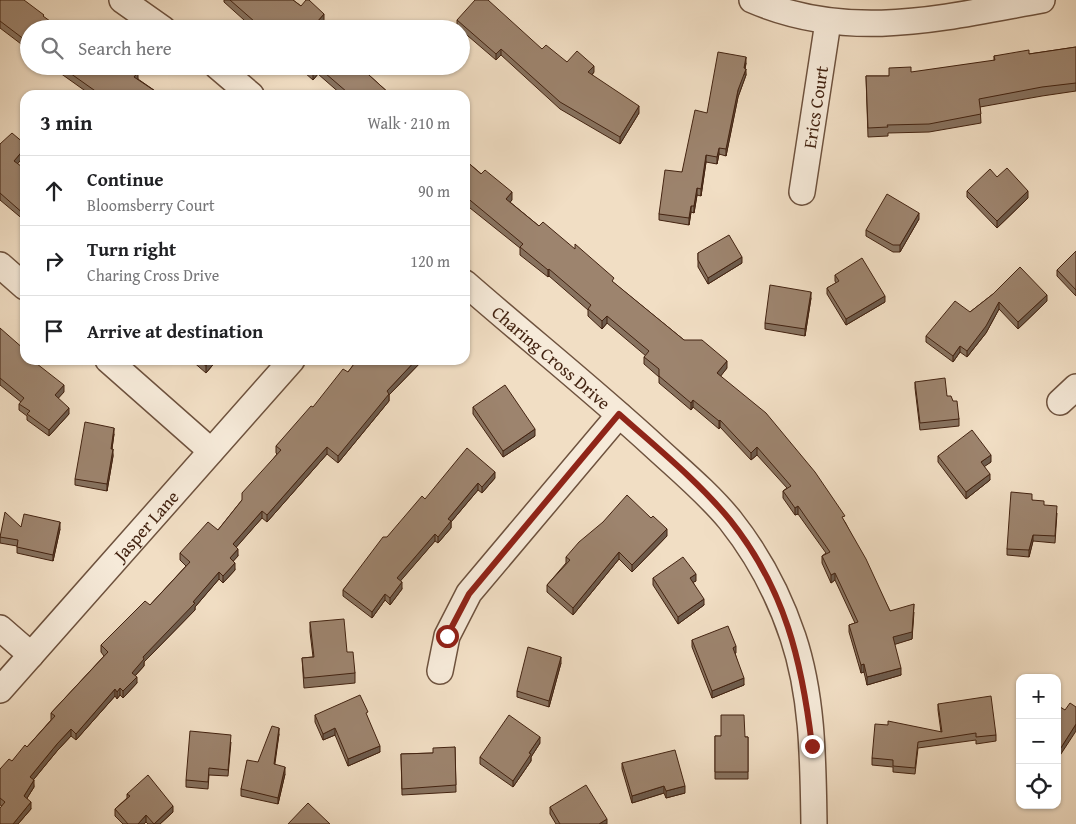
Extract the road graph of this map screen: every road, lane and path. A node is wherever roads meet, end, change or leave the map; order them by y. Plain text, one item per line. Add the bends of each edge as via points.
1 (122, 0) edge
2 (752, 0) edge
3 (1042, 0) edge
4 (150, 20) edge
5 (828, 22) junction
6 (228, 75) edge
7 (245, 90) edge
8 (802, 192) dead end
9 (0, 265) edge
10 (20, 283) edge
11 (470, 287) edge
12 (114, 365) edge
13 (288, 365) edge
14 (619, 414) junction
15 (211, 451) junction
16 (0, 628) edge
17 (30, 655) junction
18 (440, 671) dead end
19 (0, 690) edge
20 (814, 824) edge

1 - 4 street
2 - 5 street via 773,9
3 - 5 street via 895,24
5 - 8 street, Erics Court
6 - 7 street
9 - 10 street
11 - 14 street, Charing Cross Drive
12 - 15 street
13 - 15 street, Jasper Lane
14 - 18 street via 469,594 447,636
14 - 20 street, Charing Cross Drive via 697,485 730,520 754,553 776,596 793,637 805,686 812,746
15 - 17 street, Jasper Lane
16 - 17 street
17 - 19 street, Jasper Lane

